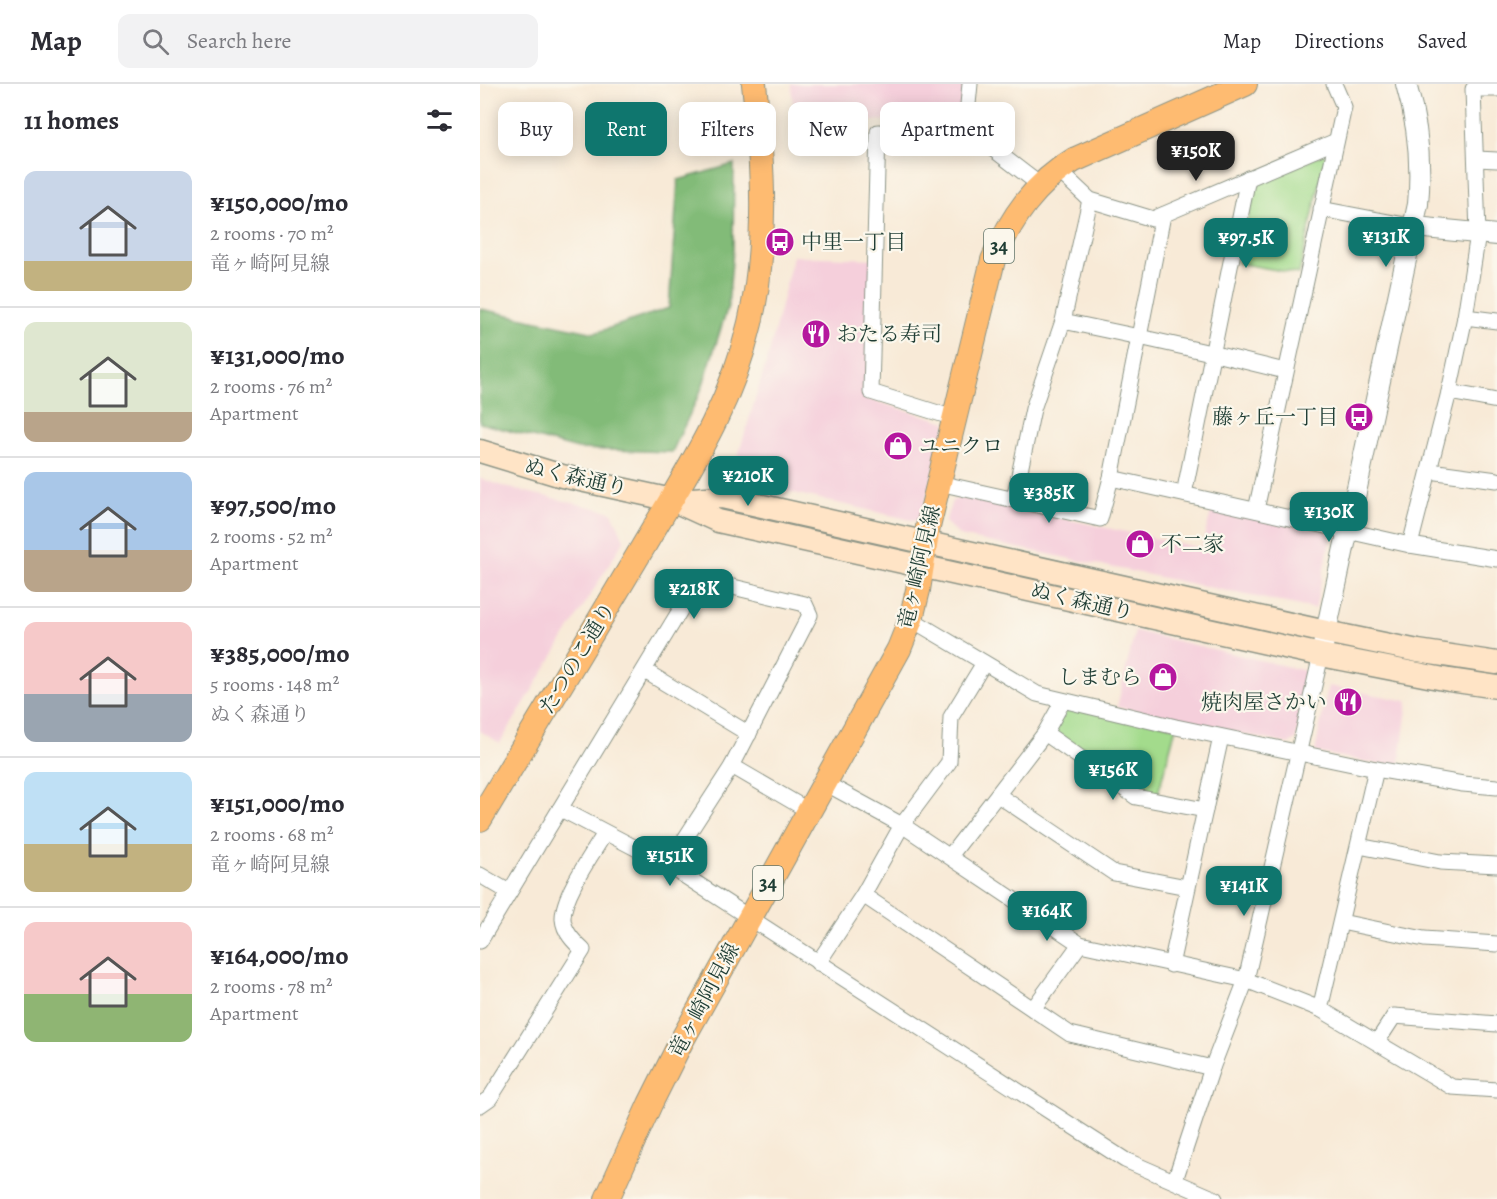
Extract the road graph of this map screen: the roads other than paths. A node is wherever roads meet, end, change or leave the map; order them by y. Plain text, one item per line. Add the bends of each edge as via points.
1 (754, 84) edge
2 (970, 84) edge
3 (1334, 84) edge
4 (1406, 84) edge
5 (1235, 86) edge
6 (1497, 89) edge
7 (968, 102) edge
8 (880, 132) edge
9 (1336, 141) junction
10 (1010, 156) edge
11 (1477, 159) junction
12 (1497, 160) edge
13 (1048, 177) junction
14 (1248, 178) junction
15 (1090, 200) junction
16 (1321, 209) junction
17 (1163, 214) junction
18 (1415, 227) junction
19 (1487, 235) edge
20 (1465, 317) junction
21 (1063, 321) junction
22 (1497, 321) edge
23 (1138, 338) junction
24 (1211, 353) junction
25 (1286, 371) junction
26 (1449, 392) junction
27 (1497, 401) edge
28 (954, 418) junction
29 (480, 451) edge
30 (1430, 471) junction
31 (1111, 478) junction
32 (1497, 480) edge
33 (939, 483) junction
34 (1184, 494) junction
35 (1014, 499) junction
36 (672, 500) junction
37 (1256, 510) junction
38 (1348, 531) junction
39 (926, 542) junction
40 (1410, 545) junction
41 (1497, 559) edge
42 (922, 566) junction
43 (910, 619) junction
44 (1326, 632) junction
45 (1321, 655) junction
46 (984, 663) junction
47 (1497, 663) edge
48 (645, 671) junction
49 (1497, 687) edge
50 (1063, 701) junction
51 (1045, 733) junction
52 (749, 734) junction
53 (1221, 737) junction
54 (1298, 752) junction
55 (732, 766) junction
56 (1376, 769) junction
57 (825, 783) junction
58 (1497, 788) edge
59 (998, 795) junction
60 (561, 809) junction
61 (1205, 810) junction
62 (809, 811) junction
63 (480, 819) edge
64 (902, 825) junction
65 (605, 833) junction
66 (1359, 846) junction
67 (950, 856) junction
68 (668, 866) junction
69 (1497, 866) edge
70 (480, 874) edge
71 (1187, 887) junction
72 (509, 892) junction
73 (862, 895) junction
74 (749, 918) junction
75 (1341, 922) junction
76 (480, 941) edge
77 (1080, 944) junction
78 (1497, 944) edge
79 (818, 963) junction
80 (1171, 964) junction
81 (1246, 981) junction
82 (1033, 1009) junction
83 (1320, 1009) junction
84 (1497, 1024) edge
85 (1377, 1042) junction
86 (1212, 1068) junction
87 (1497, 1090) edge
88 (480, 1105) edge
89 (1174, 1180) junction
90 (607, 1199) edge
91 (1215, 1199) edge

1 - 36 main road, たつのこ通り via 762,226 750,322 723,404
2 - 7 street
3 - 9 street via 1344,107
4 - 18 street via 1419,137
5 - 13 main road, 竜ヶ崎阿見線 / 34 via 1100,147
6 - 11 street via 1473,89
8 - 28 street via 871,392
9 - 14 street
9 - 16 street
10 - 13 street
11 - 12 street
11 - 19 street
13 - 15 street
13 - 28 main road, 竜ヶ崎阿見線 / 34 via 1011,222 993,260
14 - 17 street
14 - 24 street
15 - 17 street via 1153,219
15 - 21 street
16 - 18 street
16 - 25 street
17 - 23 street
18 - 19 street
18 - 38 street
19 - 20 street
20 - 22 street
20 - 26 street
21 - 23 street
21 - 35 street via 1033,409
23 - 24 street
23 - 31 street
24 - 25 street
24 - 34 street
25 - 37 street
26 - 27 street
26 - 30 street
28 - 33 main road, 竜ヶ崎阿見線 / 34
29 - 36 main road, ぬく森通り via 562,476
30 - 32 street
30 - 40 street
31 - 34 street
31 - 35 street via 1101,519
33 - 35 street
33 - 39 main road, 竜ヶ崎阿見線 / 34
34 - 37 street
36 - 39 main road, ぬく森通り via 722,497
36 - 42 main road, ぬく森通り via 718,521
36 - 63 main road, たつのこ通り
37 - 38 street
38 - 40 street
38 - 44 street
39 - 42 main road, 竜ヶ崎阿見線 / 34
39 - 44 main road, ぬく森通り
40 - 41 street
42 - 43 main road, 竜ヶ崎阿見線 / 34
42 - 45 main road, ぬく森通り
43 - 46 street
43 - 57 main road, 竜ヶ崎阿見線 / 34 via 899,649
44 - 45 street
44 - 47 main road, ぬく森通り
45 - 49 main road, ぬく森通り
45 - 54 street
46 - 50 street via 1037,694
46 - 64 street via 951,717 949,762
48 - 52 street
48 - 52 street via 699,579 805,604 810,615
48 - 60 street
50 - 51 street
50 - 53 street
51 - 59 street
51 - 61 street via 1136,797
52 - 55 street
53 - 54 street
53 - 61 street
54 - 56 street
54 - 81 street
55 - 62 street
55 - 68 street
56 - 58 street
56 - 66 street
57 - 62 main road, 竜ヶ崎阿見線 / 34
57 - 64 street
59 - 67 street
59 - 71 street via 1114,873
60 - 65 street
60 - 72 street
61 - 71 street
62 - 74 main road, 竜ヶ崎阿見線 / 34
64 - 67 street
64 - 73 street
65 - 68 street
65 - 88 street via 565,906 566,931 583,950 490,1098
66 - 69 street via 1440,862
66 - 75 street
67 - 77 street
68 - 74 street
70 - 72 street
71 - 80 street
72 - 76 street
73 - 79 street
73 - 82 street
74 - 79 street
74 - 90 main road, 竜ヶ崎阿見線 / 34 via 667,1070
75 - 78 street via 1424,939
75 - 83 street
77 - 80 street
77 - 82 street
79 - 89 street via 1125,1160
80 - 81 street
81 - 83 street
81 - 86 street
82 - 86 street via 1070,1034
83 - 85 street
84 - 85 street via 1394,1016
85 - 87 street via 1452,1087
86 - 89 street
89 - 91 street

